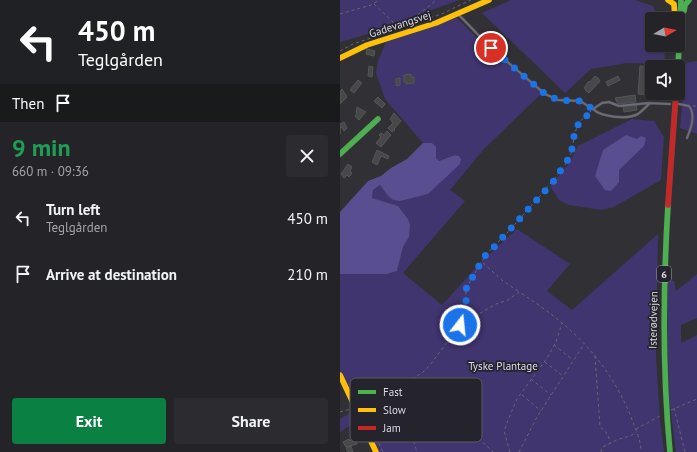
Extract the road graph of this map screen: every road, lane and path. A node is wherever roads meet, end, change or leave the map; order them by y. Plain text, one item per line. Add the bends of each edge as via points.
1 (379, 0) edge
2 (436, 0) edge
3 (472, 0) edge
4 (489, 0) edge
5 (668, 0) edge
6 (681, 0) edge
7 (689, 0) edge
8 (373, 3) junction
9 (675, 12) edge
10 (681, 12) edge
11 (684, 12) edge
12 (340, 14) edge
13 (458, 14) junction
14 (405, 27) junction
15 (401, 29) dead end
16 (392, 33) dead end
17 (377, 37) dead end
18 (340, 51) edge
19 (340, 58) edge
20 (676, 100) edge
21 (650, 103) junction
22 (670, 104) dead end
23 (680, 104) dead end
24 (689, 106) junction
25 (697, 106) edge
26 (593, 109) junction
27 (378, 119) dead end
28 (688, 138) dead end
29 (340, 154) edge
30 (482, 262) junction
31 (519, 292) junction
32 (562, 322) junction
33 (460, 325) junction
34 (585, 343) junction
35 (554, 345) junction
36 (595, 356) junction
37 (574, 360) junction
38 (544, 361) junction
39 (340, 376) edge
40 (563, 376) junction
41 (414, 378) edge
42 (531, 379) junction
43 (521, 394) junction
44 (551, 395) junction
45 (350, 396) edge
46 (697, 398) edge
47 (674, 408) junction
48 (350, 409) edge
49 (671, 410) dead end
50 (541, 411) junction
51 (340, 412) edge
52 (660, 416) dead end
53 (636, 430) junction
54 (372, 442) edge
55 (378, 442) edge
56 (414, 442) edge
57 (482, 442) edge
58 (611, 443) junction
59 (376, 452) edge
60 (383, 452) edge
61 (417, 452) edge
62 (493, 452) edge
63 (510, 452) edge
64 (519, 452) edge
65 (601, 452) edge
66 (642, 452) edge
67 (670, 452) edge
68 (684, 452) edge

1 - 8 path
2 - 14 path
3 - 14 path
4 - 13 main road, Gadevangsvej
5 - 9 main road via 674,4
6 - 10 main road
7 - 11 main road
8 - 12 path
8 - 16 path via 392,22 397,31
13 - 19 main road, Gadevangsvej via 367,45
13 - 26 lane via 491,48 545,94 558,100 580,101
14 - 15 path
17 - 18 path
20 - 67 main road, Isterødvejen / 6 via 663,320 664,393
21 - 22 lane
21 - 26 lane via 619,106 609,102
21 - 26 lane via 639,114 629,116 604,115
23 - 24 lane
24 - 25 path
24 - 28 lane via 693,114
26 - 30 path via 575,130 572,151 553,182
27 - 29 main road
30 - 31 path
30 - 33 path via 466,289 466,306
31 - 32 path
31 - 33 path
32 - 34 path
32 - 35 path
33 - 41 path via 430,365
34 - 36 path
34 - 37 path
35 - 37 path
35 - 38 path
36 - 53 path via 622,396
36 - 58 path via 598,416 600,426
37 - 40 path
38 - 40 path
38 - 42 path
39 - 45 main road
40 - 44 path
42 - 43 path
42 - 44 path
43 - 50 path
43 - 63 path via 504,431
44 - 50 path
46 - 47 path
47 - 49 path
47 - 68 path
48 - 51 path
50 - 64 path
52 - 53 path
53 - 58 path via 633,434
53 - 66 path
54 - 59 main road
55 - 60 path
56 - 61 path
57 - 62 path
58 - 65 path via 602,447

